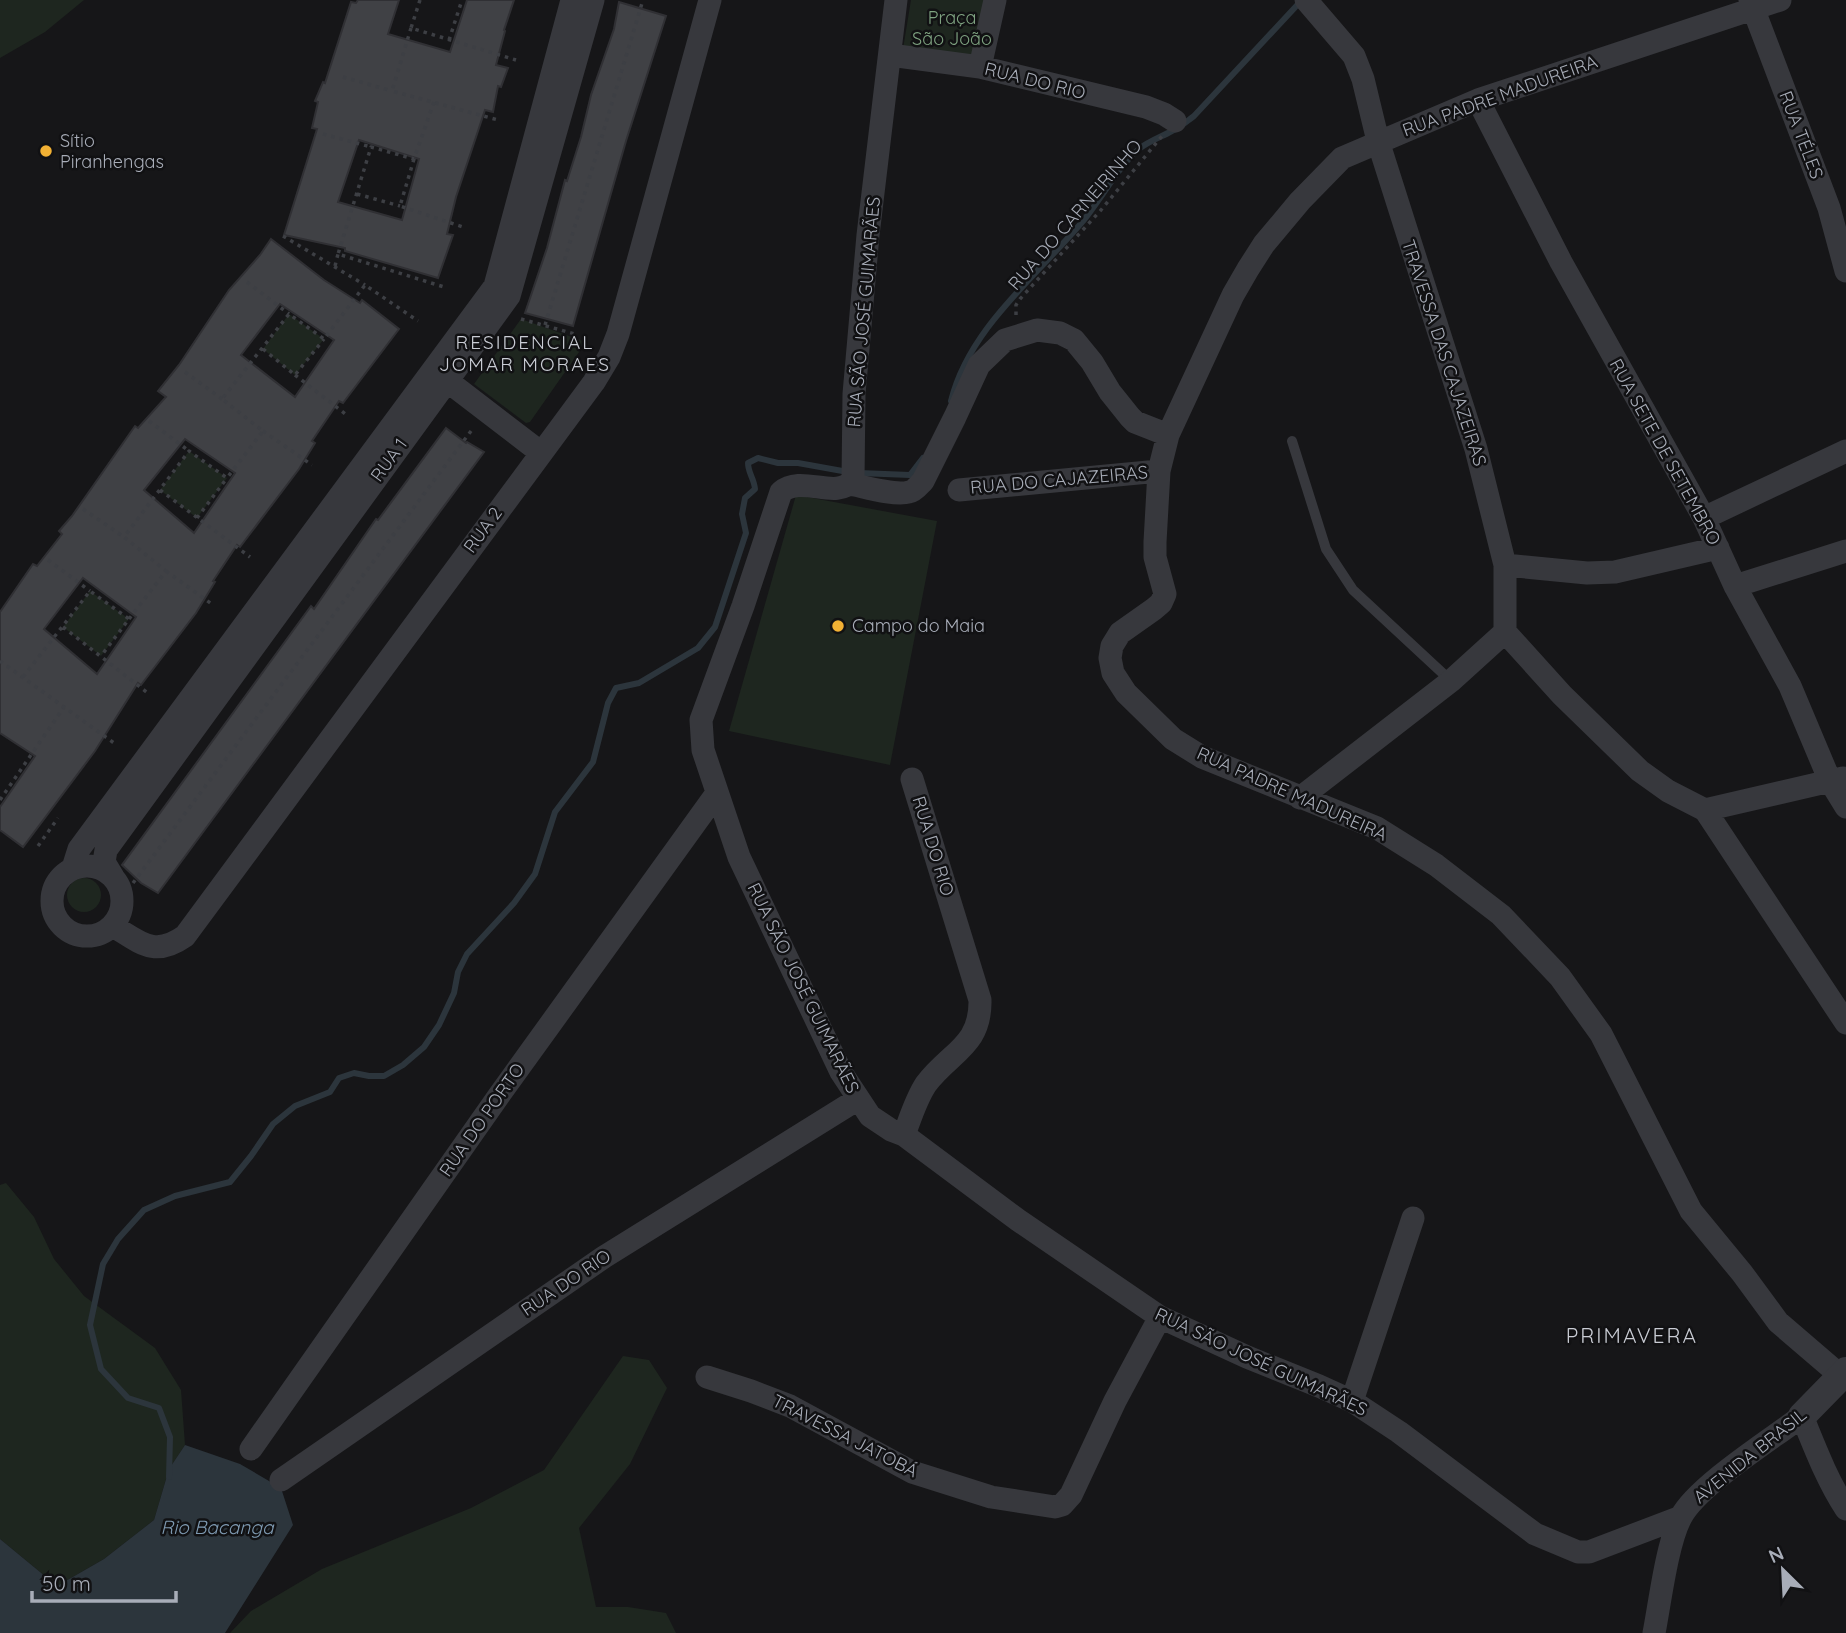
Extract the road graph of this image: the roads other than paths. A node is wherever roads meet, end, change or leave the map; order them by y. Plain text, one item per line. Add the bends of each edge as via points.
1 (572, 0) edge
2 (593, 0) edge
3 (710, 0) edge
4 (896, 0) edge
5 (995, 0) edge
6 (1780, 0) edge
7 (1309, 4) edge
8 (1751, 4) edge
9 (890, 55) junction
10 (979, 67) junction
11 (1478, 100) junction
12 (1175, 121) road end
13 (1378, 141) junction
14 (1846, 271) edge
15 (441, 375) junction
16 (1168, 435) junction
17 (1293, 441) dead end
18 (1846, 451) edge
19 (540, 452) junction
20 (1160, 471) junction
21 (853, 473) junction
22 (959, 490) dead end
23 (1704, 518) junction
24 (1718, 548) junction
25 (1846, 551) edge
26 (1505, 565) junction
27 (1735, 586) junction
28 (1505, 632) junction
29 (1451, 681) junction
30 (912, 779) dead end
31 (1838, 779) edge
32 (717, 793) junction
33 (1300, 798) junction
34 (1846, 807) edge
35 (1705, 810) junction
36 (73, 868) junction
37 (122, 881) junction
38 (113, 926) junction
39 (1846, 1023) edge
40 (858, 1099) junction
41 (904, 1135) junction
42 (1413, 1218) dead end
43 (1160, 1317) junction
44 (1844, 1373) edge
45 (707, 1377) dead end
46 (1352, 1401) junction
47 (1802, 1416) junction
48 (251, 1449) dead end
49 (281, 1480) dead end
50 (1846, 1509) edge
51 (1681, 1517) junction
52 (1654, 1633) edge

1 - 15 street, RUA 1 via 499,275
2 - 15 street, RUA 1 via 512,289
3 - 19 street, RUA 2 via 618,334 594,382
4 - 9 street, RUA SÃO JOSÉ GUIMARÃES
5 - 10 street
6 - 8 street, RUA PADRE MADUREIRA
7 - 13 street, TRAVESSA DAS CAJAZEIRAS via 1354,56
8 - 11 street, RUA PADRE MADUREIRA
8 - 14 street, RUA TÉLES via 1829,208
9 - 10 street, RUA DO RIO
9 - 21 street, RUA SÃO JOSÉ GUIMARÃES via 855,381
10 - 12 street, RUA DO RIO via 1146,107
11 - 13 street, RUA PADRE MADUREIRA
11 - 23 street, RUA SETE DE SETEMBRO via 1561,262
13 - 16 street, RUA PADRE MADUREIRA via 1342,158 1264,244 1233,295
13 - 26 street, TRAVESSA DAS CAJAZEIRAS via 1476,449
15 - 19 street
15 - 36 street, RUA 1 via 79,849
15 - 37 street, RUA 1 via 106,850 104,862
16 - 20 street, RUA PADRE MADUREIRA
16 - 21 street via 1130,418 1074,340 1060,333 1028,332 998,345 979,365 916,488 897,492
17 - 29 lane via 1326,549 1353,590
18 - 23 street
19 - 38 street, RUA 2 via 185,936 169,945 149,947
20 - 22 street, RUA DO CAJAZEIRAS
20 - 33 street, RUA PADRE MADUREIRA via 1155,557 1165,594 1154,609 1120,632 1112,646 1113,673 1126,693 1173,739 1202,757
21 - 32 street, RUA SÃO JOSÉ GUIMARÃES via 837,488 794,484 779,496 701,720 703,750
23 - 24 street, RUA SETE DE SETEMBRO
24 - 26 street via 1615,572
24 - 27 street, RUA SETE DE SETEMBRO
25 - 27 street
26 - 28 street, TRAVESSA DAS CAJAZEIRAS
27 - 31 street, RUA SETE DE SETEMBRO
28 - 29 street
28 - 35 street via 1640,771
29 - 33 street
30 - 41 street, RUA DO RIO via 980,1000 980,1016 965,1047 925,1086
31 - 34 street, RUA SETE DE SETEMBRO
31 - 35 street
32 - 40 street, RUA SÃO JOSÉ GUIMARÃES via 739,857
32 - 48 street, RUA DO PORTO
33 - 44 street, RUA PADRE MADUREIRA via 1377,828 1436,865 1501,915 1560,977 1601,1034 1690,1211 1778,1322
35 - 39 street
36 - 37 street via 94,867
36 - 38 street, RUA 1 via 52,891 57,922 84,937
37 - 38 street, RUA 1 via 122,906
40 - 41 street, RUA SÃO JOSÉ GUIMARÃES via 870,1116
40 - 49 street, RUA DO RIO via 604,1257
41 - 43 street, RUA SÃO JOSÉ GUIMARÃES
42 - 46 street
43 - 45 street, TRAVESSA JATOBÁ via 1071,1495 1055,1507 991,1497 912,1472 790,1406
43 - 46 street, RUA SÃO JOSÉ GUIMARÃES
44 - 47 street, AVENIDA BRASIL
46 - 51 street, RUA SÃO JOSÉ GUIMARÃES via 1535,1534 1578,1552 1589,1552
47 - 50 street via 1817,1456
47 - 51 street, AVENIDA BRASIL via 1711,1485
51 - 52 street, AVENIDA BRASIL

